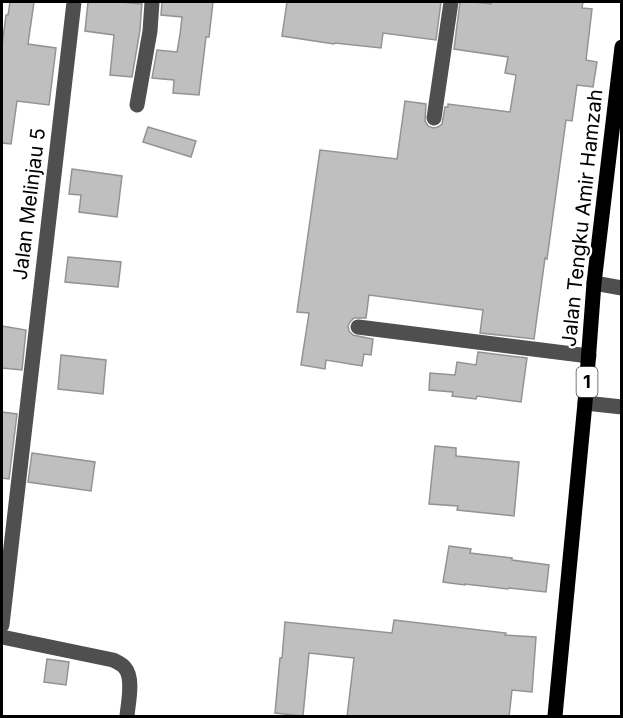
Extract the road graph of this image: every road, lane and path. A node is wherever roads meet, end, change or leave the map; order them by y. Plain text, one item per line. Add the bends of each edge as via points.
1 (74, 2) edge
2 (152, 2) edge
3 (451, 2) edge
4 (621, 47) edge
5 (137, 105) dead end
6 (434, 118) dead end
7 (594, 283) junction
8 (621, 288) edge
9 (358, 327) dead end
10 (589, 356) junction
11 (585, 403) junction
12 (621, 407) edge
13 (2, 625) edge
14 (2, 637) edge
15 (127, 717) edge
16 (555, 717) edge

1 - 13 street, Jalan Melinjau 5
2 - 5 street
3 - 6 street
4 - 7 main road, Jalan Tengku Amir Hamzah / 1
7 - 8 street
7 - 10 main road, Jalan Tengku Amir Hamzah / 1
9 - 10 street
10 - 11 main road, Jalan Tengku Amir Hamzah / 1
11 - 12 street
11 - 16 main road, Jalan Tengku Amir Hamzah / 1
14 - 15 street via 113,660 124,666 130,690

